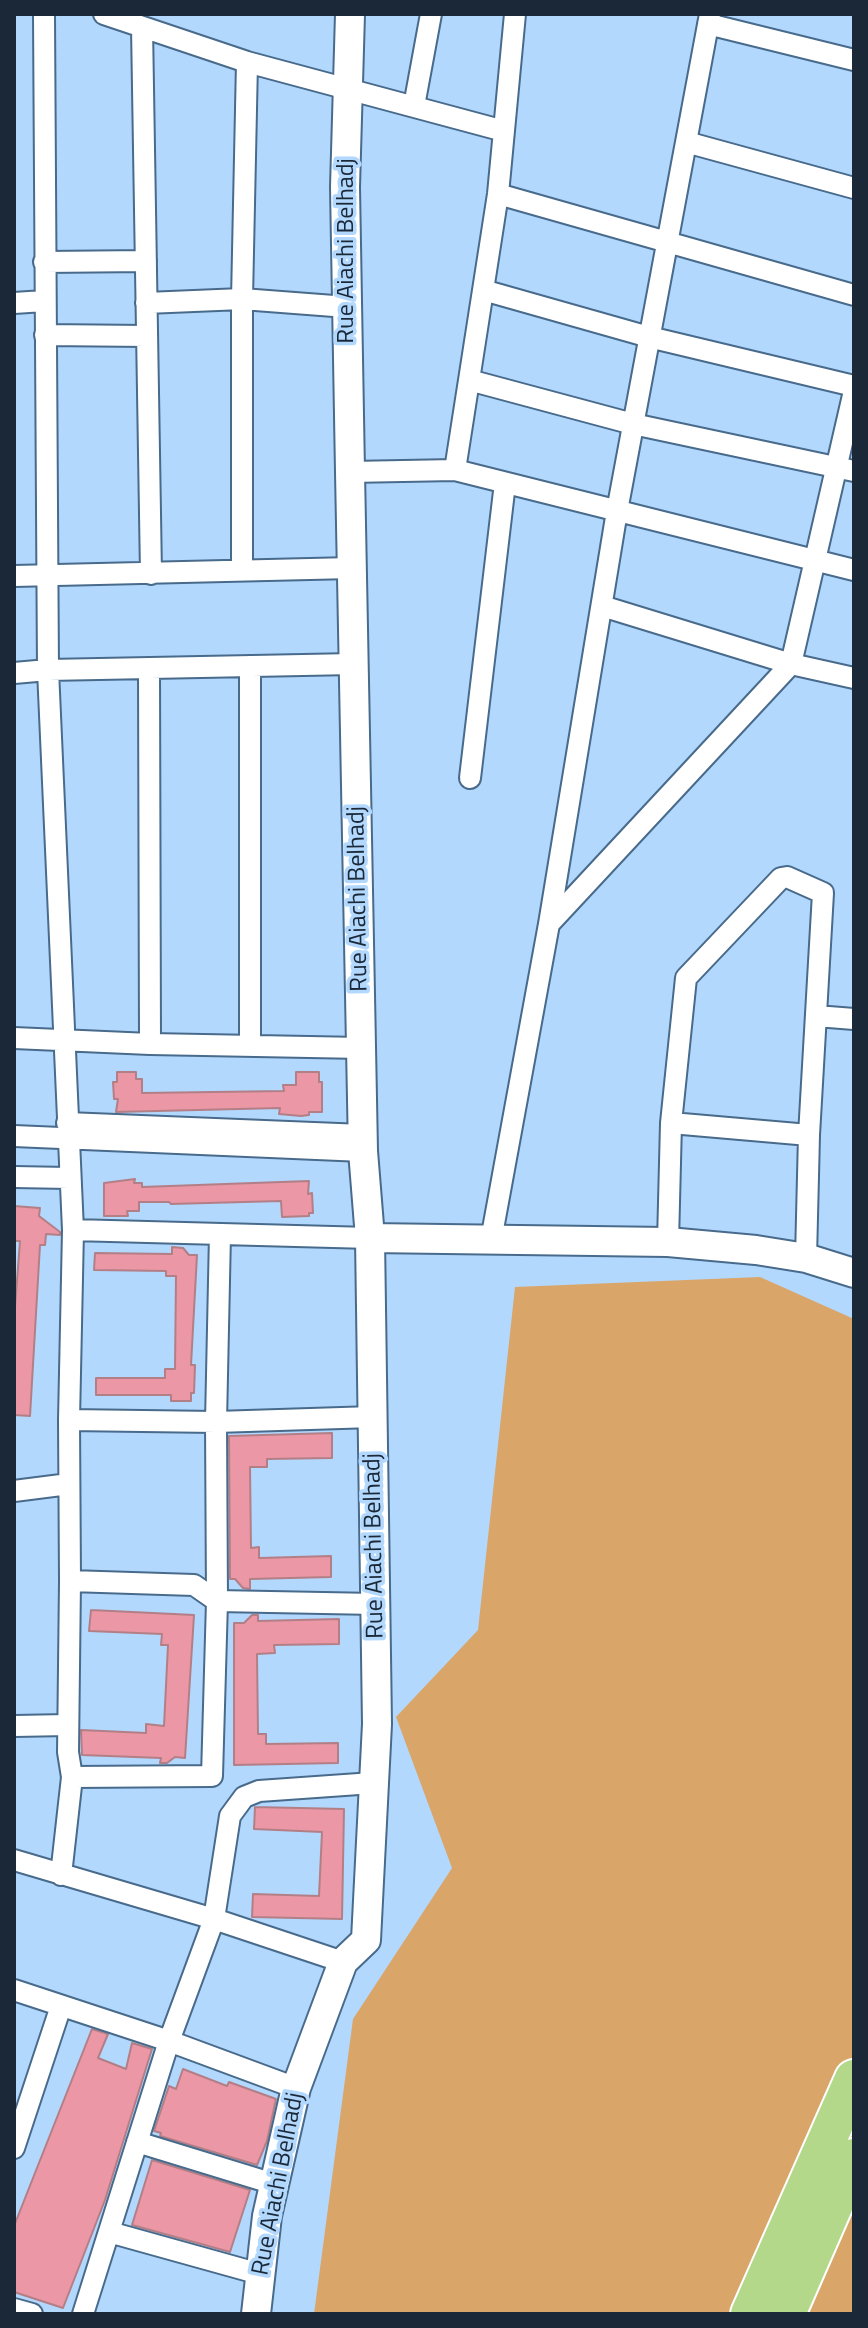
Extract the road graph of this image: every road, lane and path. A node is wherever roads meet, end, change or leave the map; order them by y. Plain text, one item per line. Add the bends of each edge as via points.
1 (44, 14) edge
2 (104, 14) edge
3 (350, 14) edge
4 (431, 14) edge
5 (515, 14) edge
6 (709, 19) edge
7 (142, 27) junction
8 (854, 60) edge
9 (247, 62) junction
10 (348, 87) junction
11 (414, 106) junction
12 (504, 131) junction
13 (686, 142) junction
14 (854, 188) edge
15 (498, 194) junction
16 (667, 243) junction
17 (146, 261) junction
18 (44, 262) junction
19 (483, 290) junction
20 (854, 295) edge
21 (242, 299) junction
22 (44, 301) junction
23 (14, 303) edge
24 (146, 303) junction
25 (347, 307) junction
26 (45, 335) junction
27 (147, 336) junction
28 (649, 337) junction
29 (469, 380) junction
30 (854, 388) edge
31 (633, 424) junction
32 (845, 469) edge
33 (455, 470) junction
34 (350, 472) junction
35 (505, 483) junction
36 (617, 511) junction
37 (815, 561) junction
38 (352, 568) junction
39 (242, 569) junction
40 (854, 570) edge
41 (151, 574) junction
42 (14, 576) edge
43 (47, 576) junction
44 (602, 606) junction
45 (354, 664) junction
46 (791, 664) junction
47 (250, 666) junction
48 (149, 668) junction
49 (48, 670) junction
50 (14, 673) edge
51 (854, 678) edge
52 (470, 778) dead end
53 (549, 924) junction
54 (816, 1016) junction
55 (854, 1019) edge
56 (14, 1038) edge
57 (66, 1041) junction
58 (150, 1044) junction
59 (250, 1046) junction
60 (362, 1048) junction
61 (671, 1123) junction
62 (67, 1131) junction
63 (809, 1135) junction
64 (14, 1136) edge
65 (363, 1143) junction
66 (14, 1177) edge
67 (69, 1178) junction
68 (73, 1230) junction
69 (220, 1234) junction
70 (370, 1238) junction
71 (491, 1240) junction
72 (668, 1242) junction
73 (806, 1258) junction
74 (854, 1273) edge
75 (373, 1417) junction
76 (69, 1420) junction
77 (216, 1422) junction
78 (69, 1484) junction
79 (14, 1491) edge
80 (70, 1581) junction
81 (217, 1601) junction
82 (376, 1604) junction
83 (68, 1725) junction
84 (14, 1726) edge
85 (72, 1777) junction
86 (373, 1783) junction
87 (14, 1860) edge
88 (61, 1875) junction
89 (214, 1919) junction
90 (343, 1962) junction
91 (14, 1990) edge
92 (61, 2006) junction
93 (169, 2041) junction
94 (854, 2079) edge
95 (296, 2088) junction
96 (137, 2142) junction
97 (14, 2148) edge
98 (854, 2158) edge
99 (274, 2184) junction
100 (109, 2232) junction
101 (260, 2274) junction
102 (14, 2309) edge
103 (32, 2314) edge
104 (83, 2314) edge
105 (256, 2314) edge
106 (750, 2314) edge
107 (786, 2314) edge

1 - 18 street
2 - 7 street
3 - 10 street, Rue Aiachi Belhadj
4 - 11 street
5 - 12 street
6 - 8 street
6 - 13 street
7 - 9 street
7 - 17 street
9 - 10 street
9 - 21 street
10 - 11 street
10 - 25 street, Rue Aiachi Belhadj
11 - 12 street
12 - 15 street
13 - 14 street
13 - 16 street
15 - 16 street
15 - 19 street
16 - 20 street
16 - 28 street
17 - 18 street
17 - 24 street
18 - 22 street
19 - 28 street
19 - 29 street
21 - 24 street
21 - 25 street
21 - 39 street
22 - 23 street
22 - 26 street
24 - 27 street
25 - 34 street, Rue Aiachi Belhadj
26 - 27 street
26 - 43 street
27 - 41 street
28 - 30 street
28 - 31 street
29 - 31 street
29 - 33 street
30 - 32 street
31 - 32 street
31 - 36 street
32 - 37 street
33 - 34 street
33 - 35 street
34 - 38 street, Rue Aiachi Belhadj
35 - 36 street
35 - 52 street
36 - 37 street
36 - 44 street
37 - 40 street
37 - 46 street
38 - 39 street
38 - 45 street, Rue Aiachi Belhadj
39 - 41 street
41 - 43 street
42 - 43 street
43 - 49 street
44 - 46 street
44 - 53 street
45 - 47 street
45 - 60 street, Rue Aiachi Belhadj
46 - 51 street
46 - 53 street
47 - 48 street
47 - 59 street
48 - 49 street
48 - 58 street
49 - 50 street
49 - 57 street
53 - 71 street
54 - 55 street
54 - 61 street via 823,893 781,878 686,978
54 - 63 street
56 - 57 street
57 - 58 street
57 - 62 street
58 - 59 street
59 - 60 street
60 - 65 street, Rue Aiachi Belhadj
61 - 63 street
61 - 72 street
62 - 64 street
62 - 65 street
62 - 67 street
63 - 73 street
65 - 70 street, Rue Aiachi Belhadj
66 - 67 street
67 - 68 street
68 - 69 street
68 - 76 street
69 - 70 street
69 - 77 street
70 - 71 street
70 - 75 street, Rue Aiachi Belhadj
71 - 72 street
72 - 73 street
73 - 74 street
75 - 77 street
75 - 82 street, Rue Aiachi Belhadj
76 - 77 street
76 - 78 street
77 - 81 street
78 - 79 street
78 - 80 street
80 - 81 street via 194,1585
80 - 83 street
81 - 82 street
81 - 85 street via 212,1776
82 - 86 street, Rue Aiachi Belhadj
83 - 84 street
83 - 85 street
85 - 88 street
86 - 89 street via 259,1791 244,1797 230,1816
86 - 90 street, Rue Aiachi Belhadj via 366,1940
87 - 88 street
88 - 89 street
89 - 90 street
89 - 93 street
90 - 95 street, Rue Aiachi Belhadj
91 - 92 street
92 - 93 street
92 - 97 street
93 - 95 street
93 - 96 street
94 - 106 highway
95 - 99 street, Rue Aiachi Belhadj
96 - 99 street
96 - 100 street
98 - 107 highway
99 - 101 street, Rue Aiachi Belhadj
100 - 101 street
100 - 104 street
101 - 105 street, Rue Aiachi Belhadj
102 - 103 street

